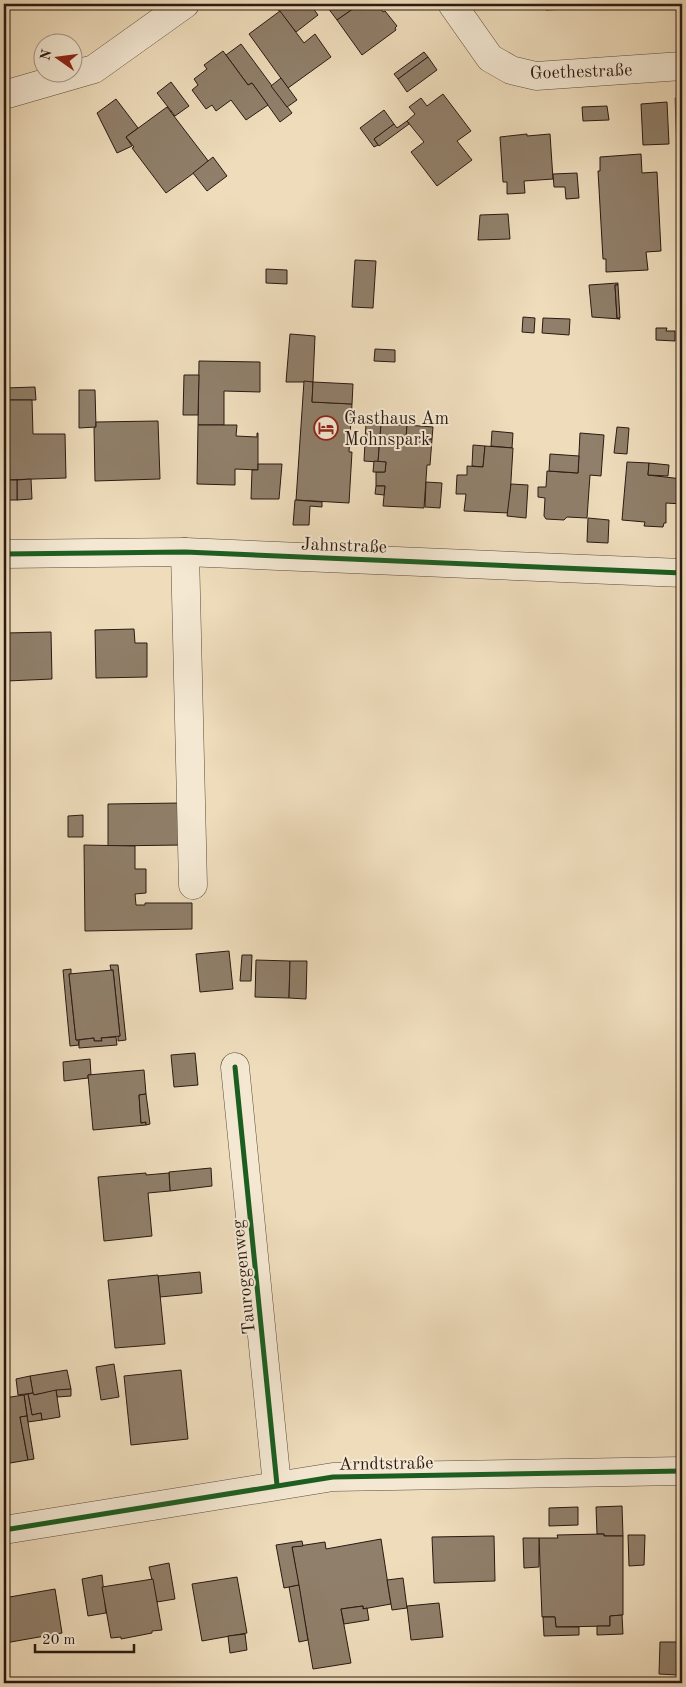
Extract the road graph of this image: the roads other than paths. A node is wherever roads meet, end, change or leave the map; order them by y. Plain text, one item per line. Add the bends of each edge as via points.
1 (185, 4) edge
2 (452, 4) edge
3 (682, 66) edge
4 (4, 95) edge
5 (185, 552) junction
6 (4, 554) edge
7 (682, 573) edge
8 (193, 885) dead end
9 (235, 1066) dead end
10 (682, 1471) edge
11 (277, 1485) junction
12 (4, 1530) edge

1 - 4 street via 94,69
2 - 3 street, Goethestraße via 490,58 512,70 536,76
5 - 6 street, Jahnstraße
5 - 7 street, Jahnstraße
5 - 8 street
9 - 11 street, Tauroggenweg
10 - 11 street, Arndtstraße via 333,1477
11 - 12 street, Arndtstraße

